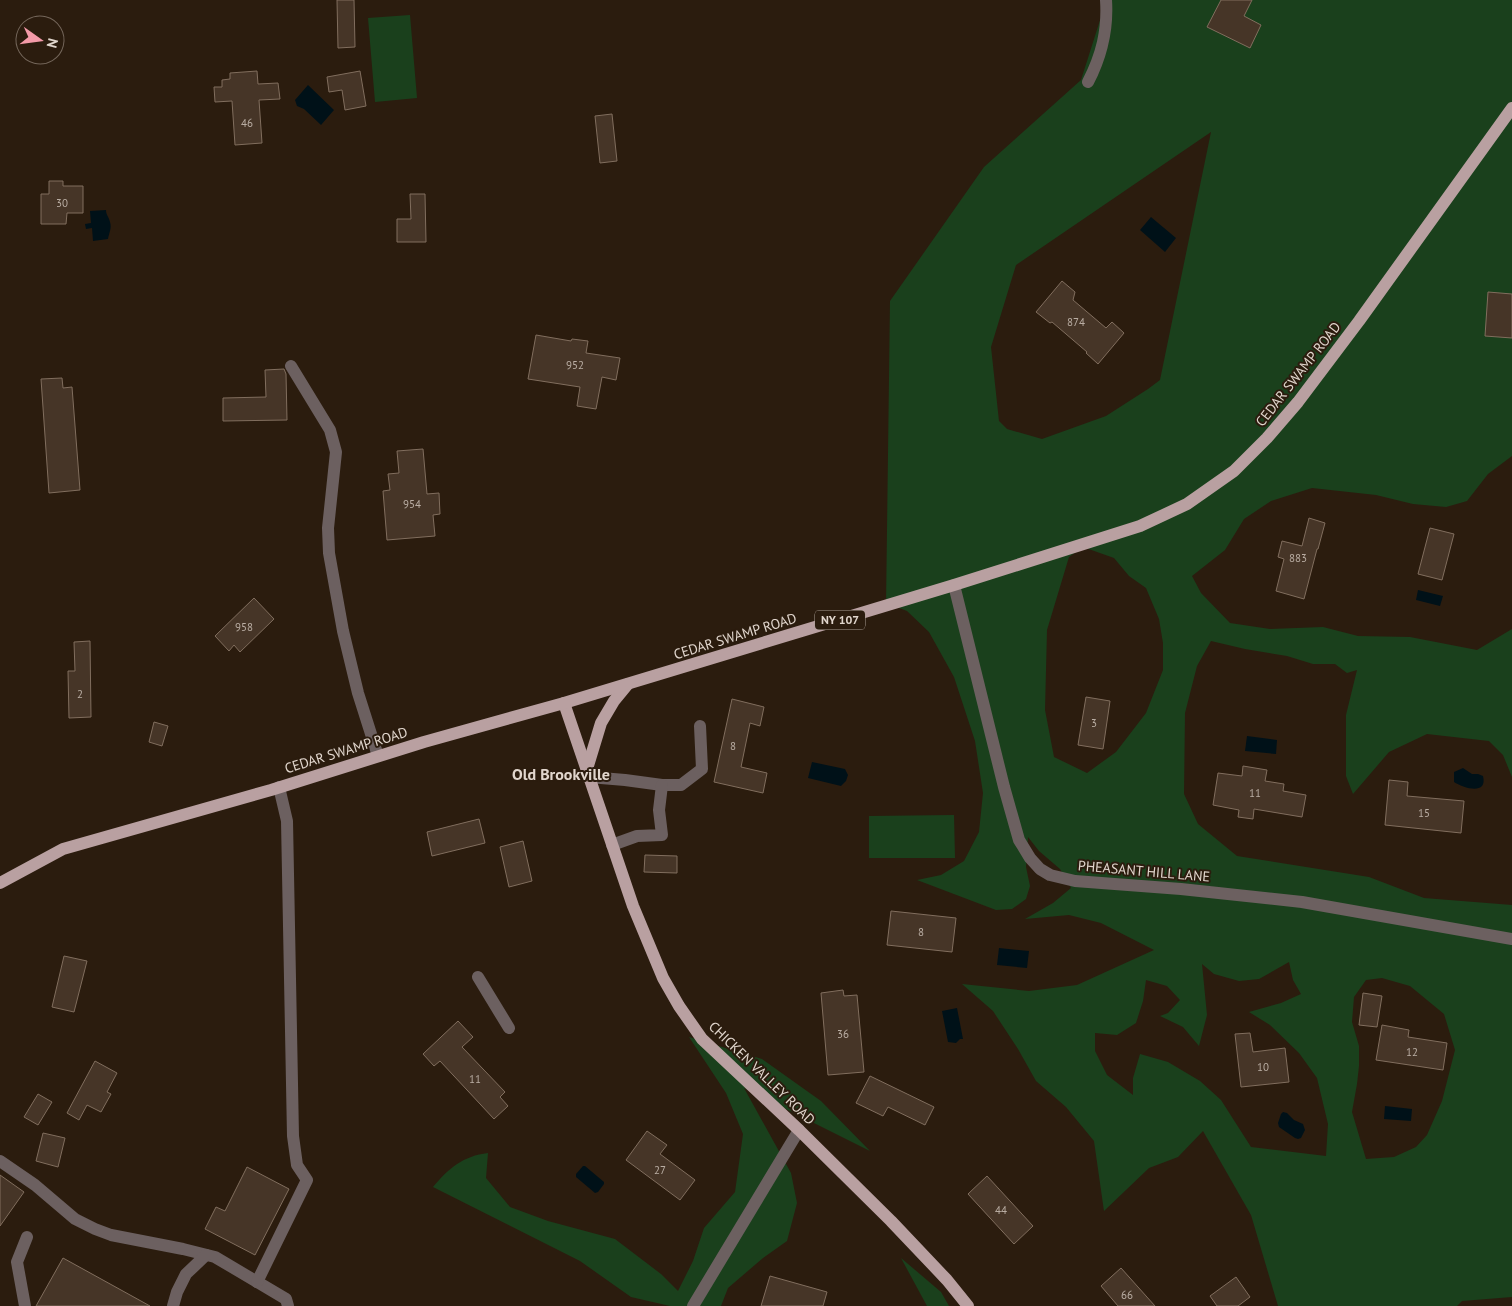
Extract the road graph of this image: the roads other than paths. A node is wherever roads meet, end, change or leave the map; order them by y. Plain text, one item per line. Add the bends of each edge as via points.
1 (1106, 0) edge
2 (1088, 82) dead end
3 (1512, 108) edge
4 (291, 366) dead end
5 (954, 585) junction
6 (628, 684) junction
7 (564, 703) junction
8 (700, 726) dead end
9 (378, 756) junction
10 (588, 773) junction
11 (662, 785) junction
12 (278, 787) junction
13 (612, 845) junction
14 (0, 883) edge
15 (1512, 939) edge
16 (478, 977) dead end
17 (509, 1028) dead end
18 (799, 1130) junction
19 (0, 1161) edge
20 (27, 1237) dead end
21 (206, 1255) junction
22 (257, 1282) junction
23 (25, 1306) edge
24 (173, 1306) edge
25 (288, 1306) edge
26 (693, 1306) edge
27 (968, 1306) edge

1 - 2 street via 1104,40 1098,63
3 - 5 main road, CEDAR SWAMP ROAD / NY 107 via 1298,402 1234,471 1187,504 1140,526
4 - 9 street via 330,430 336,452 328,528 329,553 345,640
5 - 6 main road, CEDAR SWAMP ROAD / NY 107
5 - 15 street, PHEASANT HILL LANE via 1019,840 1040,869 1075,881 1302,902
6 - 7 main road, CEDAR SWAMP ROAD / NY 107
6 - 10 main road via 602,723
7 - 9 main road, CEDAR SWAMP ROAD / NY 107
7 - 10 main road, CHICKEN VALLEY ROAD
8 - 11 street via 702,769 681,785
9 - 12 main road, CEDAR SWAMP ROAD / NY 107
10 - 11 street
10 - 13 main road, CHICKEN VALLEY ROAD
11 - 13 street via 659,810 662,835 637,836
12 - 14 main road, CEDAR SWAMP ROAD / NY 107 via 63,849
12 - 22 street via 287,820 293,1136 297,1165 307,1180
13 - 18 main road, CHICKEN VALLEY ROAD via 633,906 663,978 679,1006 702,1039
16 - 17 street
18 - 26 street
18 - 27 main road, CHICKEN VALLEY ROAD via 904,1234
19 - 21 street via 75,1219 94,1229
20 - 23 street via 17,1262
21 - 22 street
21 - 24 street via 186,1274
22 - 25 street via 286,1299

